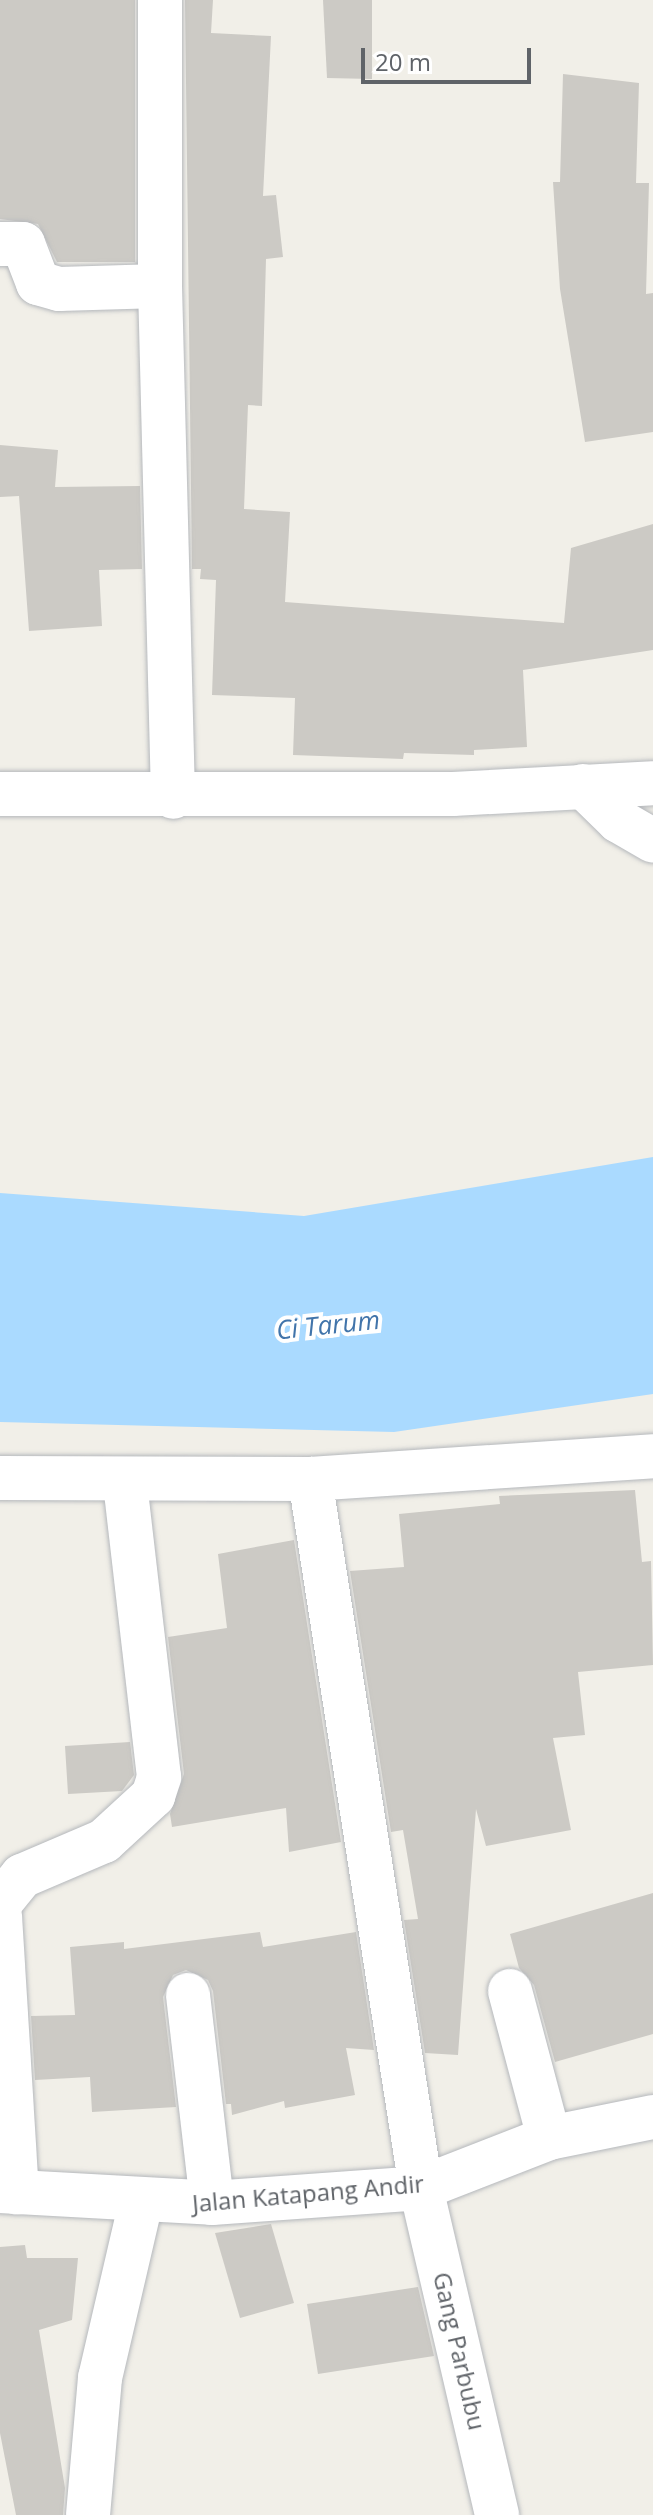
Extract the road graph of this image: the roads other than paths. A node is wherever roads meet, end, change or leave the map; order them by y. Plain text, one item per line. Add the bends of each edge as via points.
1 (160, 0) edge
2 (0, 244) edge
3 (160, 286) junction
4 (653, 783) edge
5 (583, 786) junction
6 (0, 794) edge
7 (173, 797) junction
8 (653, 841) edge
9 (653, 1456) edge
10 (0, 1478) edge
11 (310, 1479) junction
12 (125, 1482) junction
13 (0, 1903) edge
14 (0, 1916) edge
15 (510, 1991) dead end
16 (188, 1995) dead end
17 (653, 2117) edge
18 (549, 2138) junction
19 (421, 2188) junction
20 (8, 2191) edge
21 (141, 2202) junction
22 (212, 2203) junction
23 (88, 2515) edge
24 (497, 2515) edge

1 - 3 street
2 - 3 street via 23,244 38,283 59,289
3 - 7 street
4 - 5 street
5 - 7 street via 453,794
5 - 8 street via 619,821
6 - 7 street
9 - 11 street
10 - 12 street
11 - 12 street
11 - 19 street, Gang Parbubu
12 - 13 street via 159,1777 153,1796 104,1841 22,1876
14 - 20 street
15 - 18 street
16 - 22 street
17 - 18 street, Jalan Katapang Andir
18 - 19 street, Jalan Katapang Andir
19 - 22 street, Jalan Katapang Andir
19 - 24 street, Gang Parbubu
20 - 21 street, Jalan Katapang Andir
21 - 22 street, Jalan Katapang Andir
21 - 23 street via 100,2378

